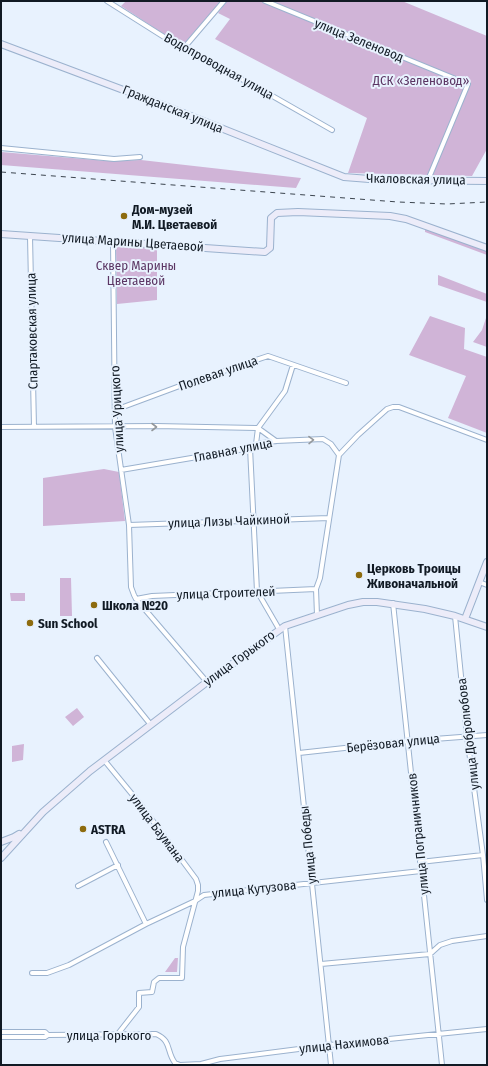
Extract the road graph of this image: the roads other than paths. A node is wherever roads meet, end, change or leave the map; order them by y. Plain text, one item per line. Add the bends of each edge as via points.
1 (107, 1) edge
2 (224, 1) edge
3 (264, 1) edge
4 (1, 44) edge
5 (183, 49) junction
6 (332, 130) dead end
7 (1, 148) edge
8 (140, 157) dead end
9 (344, 177) joint
10 (428, 180) junction
11 (487, 181) edge
12 (1, 234) edge
13 (30, 236) junction
14 (113, 241) junction
15 (487, 248) edge
16 (293, 365) junction
17 (346, 383) dead end
18 (114, 410) junction
19 (34, 427) junction
20 (115, 427) junction
21 (1, 428) edge
22 (258, 428) junction
23 (487, 440) edge
24 (276, 441) junction
25 (256, 444) junction
26 (250, 448) junction
27 (339, 455) junction
28 (121, 470) junction
29 (329, 518) junction
30 (254, 520) junction
31 (129, 525) junction
32 (487, 562) edge
33 (479, 582) junction
34 (487, 585) edge
35 (316, 589) junction
36 (257, 591) junction
37 (136, 599) junction
38 (393, 604) junction
39 (317, 615) junction
40 (455, 616) junction
41 (465, 619) junction
42 (282, 627) junction
43 (487, 627) edge
44 (97, 658) dead end
45 (207, 682) junction
46 (151, 725) junction
47 (487, 735) edge
48 (467, 736) junction
49 (408, 741) junction
50 (299, 753) junction
51 (104, 760) junction
52 (33, 823) junction
53 (106, 842) dead end
54 (1, 843) edge
55 (6, 851) junction
56 (483, 855) junction
57 (1, 858) edge
58 (420, 862) junction
59 (118, 865) junction
60 (421, 871) junction
61 (312, 883) junction
62 (78, 886) dead end
63 (487, 900) edge
64 (195, 901) junction
65 (146, 924) junction
66 (487, 936) edge
67 (430, 954) junction
68 (320, 964) junction
69 (32, 973) dead end
70 (487, 1029) edge
71 (1, 1032) edge
72 (438, 1034) junction
73 (48, 1035) junction
74 (117, 1035) junction
75 (1, 1037) edge
76 (167, 1042) joint
77 (330, 1045) junction
78 (201, 1065) edge
79 (331, 1065) edge
80 (442, 1065) edge

1 - 5 street, Водопроводная улица
2 - 5 street
3 - 10 street, улица Зеленовод via 468,84
4 - 9 street, Гражданская улица
5 - 6 street, Водопроводная улица
7 - 8 street via 114,159
9 - 10 street, Чкаловская улица
10 - 11 street, Чкаловская улица
12 - 13 street, улица Марины Цветаевой
13 - 14 street, улица Марины Цветаевой
13 - 19 street, Спартаковская улица
14 - 15 street, улица Марины Цветаевой via 265,252 270,248 271,218 277,213 298,212 406,219
14 - 18 street, улица Урицкого
16 - 17 street, Полевая улица
16 - 18 street, Полевая улица via 268,356 260,358
16 - 22 street via 285,391
18 - 20 street, улица Урицкого
19 - 20 street
19 - 21 street
20 -> 22 street
20 - 28 street, улица Урицкого
22 - 24 street
22 - 25 street
23 - 27 street via 393,407 386,410
24 - 25 street, Главная улица
24 -> 27 street, Главная улица via 323,440 331,444
25 - 26 street, Главная улица
26 - 28 street, Главная улица
26 - 30 street
27 - 29 street
28 - 31 street, улица Урицкого
29 - 30 street, улица Лизы Чайкиной
29 - 35 street
30 - 31 street, улица Лизы Чайкиной
30 - 36 street
31 - 37 street, улица Урицкого via 131,587
32 - 33 street
33 - 34 street
33 - 41 street
35 - 36 street, улица Строителей
35 - 39 street
36 - 37 street, улица Строителей
36 - 42 street
37 - 45 street
38 - 39 street, улица Горького via 363,602
38 - 40 street, улица Горького
38 - 49 street, улица Пограничников
39 - 42 street, улица Горького
40 - 41 street, улица Горького
40 - 48 street, улица Добролюбова
41 - 43 street, улица Горького
42 - 45 street, улица Горького
42 - 50 street, улица Победы
44 - 46 street
45 - 46 street, улица Горького
46 - 51 street, улица Горького
47 - 48 street, Берёзовая улица
48 - 49 street, Берёзовая улица
48 - 56 street, улица Добролюбова
49 - 50 street, Берёзовая улица
49 - 58 street, улица Пограничников
50 - 61 street, улица Победы
51 - 52 street, улица Горького via 57,799
51 - 64 street, улица Баумана via 196,879 198,891
52 - 54 street
52 - 55 street
53 - 59 street
54 - 55 street
55 - 57 street
56 - 58 street
56 - 63 street, улица Добролюбова
58 - 60 street, улица Пограничников
59 - 62 street
59 - 65 street
60 - 61 street, улица Кутузова
60 - 67 street, улица Пограничников
61 - 64 street, улица Кутузова via 204,895
61 - 68 street, улица Победы
64 - 65 street, улица Кутузова
64 - 74 street, улица Баумана via 183,947 182,978 160,978 154,982 152,992 139,993 139,1007
65 - 69 street, улица Кутузова via 69,965 47,973
66 - 67 street via 452,941 440,945
67 - 68 street
67 - 72 street, улица Пограничников
68 - 77 street, улица Победы
70 - 72 street, улица Нахимова
71 - 73 street, улица Горького via 45,1032
72 - 77 street, улица Нахимова
72 - 80 street, улица Пограничников
73 - 74 street, улица Горького
73 - 75 street, улица Горького
74 - 76 street, улица Горького via 156,1034
76 - 78 street, улица Нахимова via 175,1063
77 - 78 street, улица Нахимова via 220,1059
77 - 79 street, улица Победы

